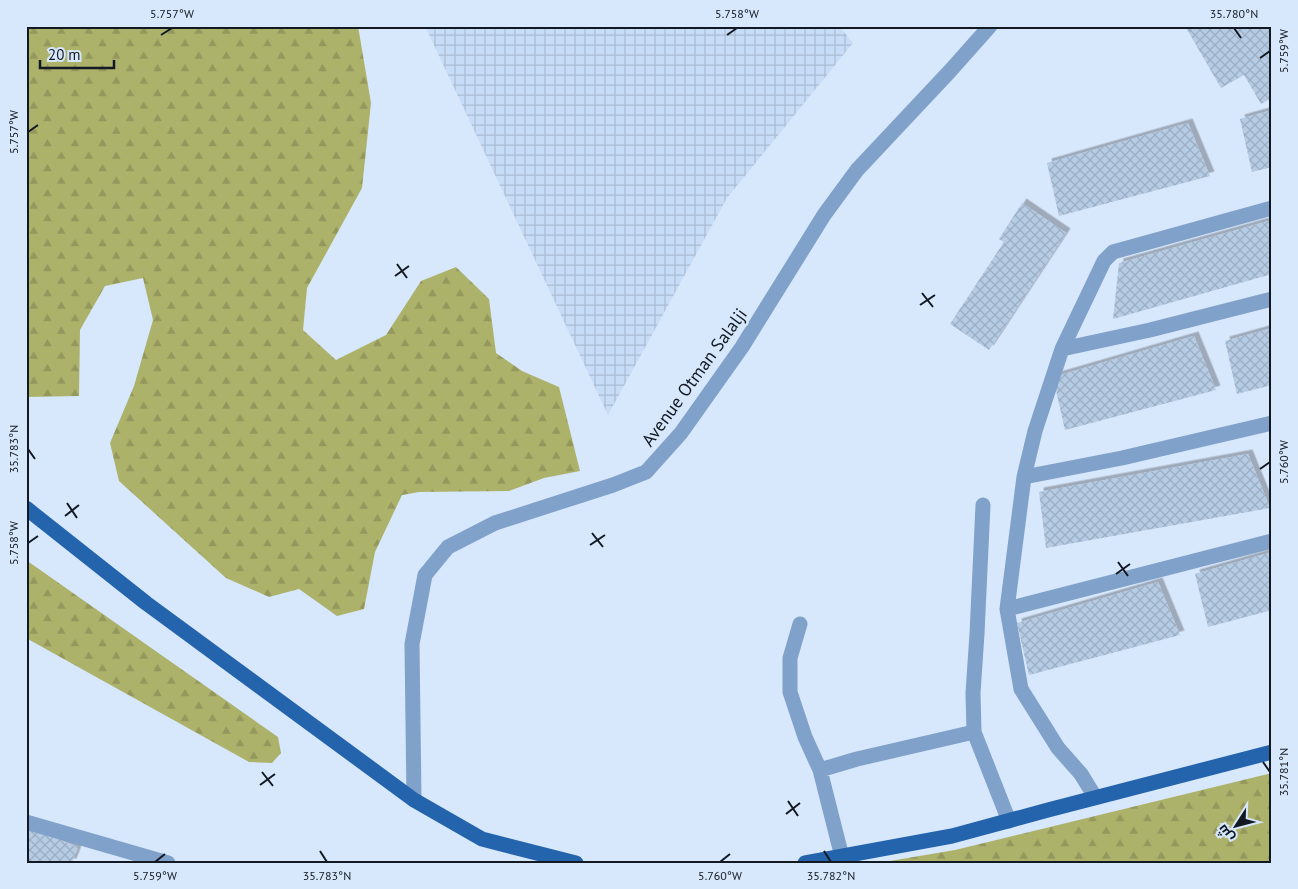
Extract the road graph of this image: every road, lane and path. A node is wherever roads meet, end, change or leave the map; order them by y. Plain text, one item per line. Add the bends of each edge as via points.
1 (990, 26) edge
2 (1272, 208) edge
3 (1272, 299) edge
4 (1062, 350) junction
5 (1272, 423) edge
6 (1024, 477) junction
7 (983, 505) dead end
8 (26, 508) edge
9 (1272, 540) edge
10 (1007, 609) junction
11 (800, 624) dead end
12 (974, 732) junction
13 (1272, 752) edge
14 (820, 770) junction
15 (1095, 798) junction
16 (414, 800) junction
17 (1009, 821) junction
18 (26, 822) edge
19 (842, 857) junction
20 (168, 863) edge
21 (576, 863) edge
22 (805, 863) edge

1 - 16 street, Avenue Otman Salalji via 857,170 824,215 742,347 680,432 646,472 496,523 448,547 424,575 412,644
2 - 4 street via 1113,252 1104,261
3 - 4 street
4 - 6 street via 1035,431
5 - 6 street
6 - 10 street
7 - 12 street via 973,693
8 - 16 main road via 146,603
9 - 10 street
10 - 15 street via 1021,689 1058,748 1081,774
11 - 14 street via 790,658 790,692 805,738
12 - 14 street
12 - 17 street
13 - 15 main road
14 - 19 street
15 - 17 main road
16 - 21 main road via 482,839
17 - 19 main road via 952,836
18 - 20 street
19 - 22 main road

